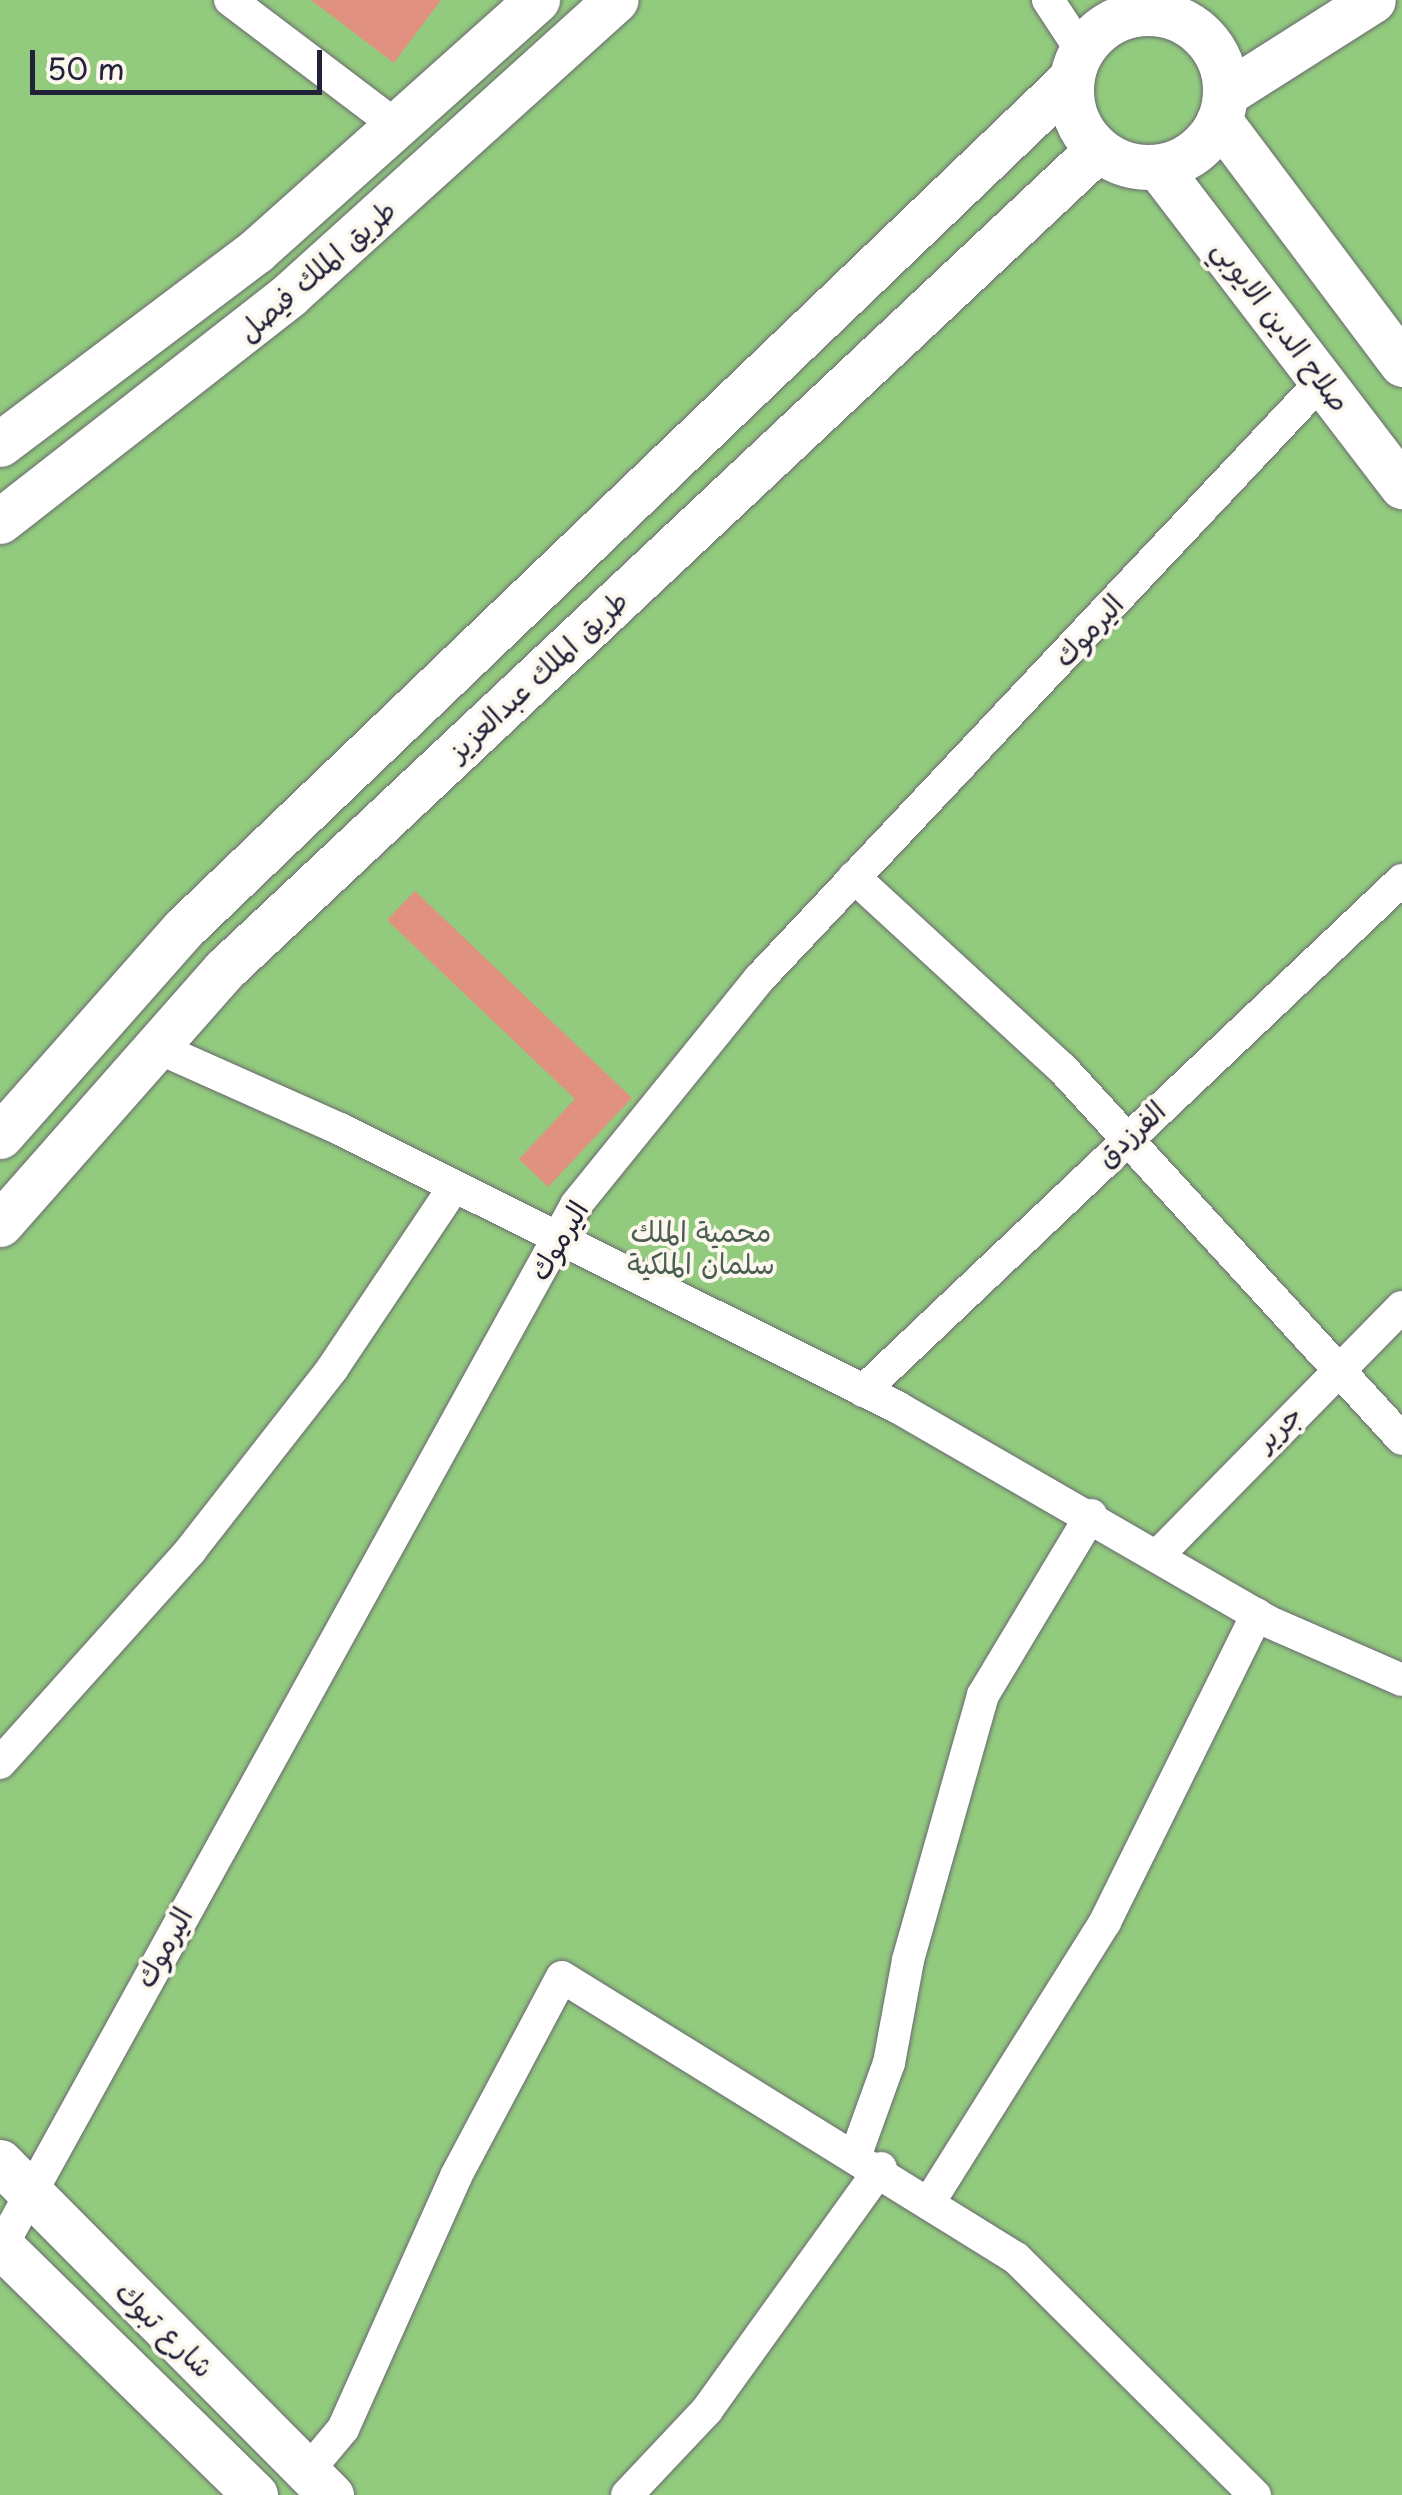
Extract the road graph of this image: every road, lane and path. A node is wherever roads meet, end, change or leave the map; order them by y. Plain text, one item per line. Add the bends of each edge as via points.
1 (230, 0) edge
2 (536, 0) edge
3 (616, 0) edge
4 (1048, 0) edge
5 (1373, 0) edge
6 (1160, 7) edge
7 (1076, 65) junction
8 (1222, 107) junction
9 (399, 128) junction
10 (1097, 150) junction
11 (1158, 167) junction
12 (1402, 364) edge
13 (1323, 380) junction
14 (0, 444) edge
15 (1402, 486) edge
16 (0, 521) edge
17 (854, 877) junction
18 (1402, 880) edge
19 (156, 1047) junction
20 (0, 1136) edge
21 (1124, 1138) junction
22 (454, 1188) junction
23 (0, 1224) edge
24 (555, 1241) junction
25 (1402, 1307) edge
26 (1334, 1375) junction
27 (863, 1391) junction
28 (1402, 1439) edge
29 (1091, 1515) junction
30 (1160, 1553) junction
31 (1257, 1614) junction
32 (1402, 1680) edge
33 (0, 1763) edge
34 (868, 2161) junction
35 (14, 2177) edge
36 (932, 2198) junction
37 (0, 2247) edge
38 (319, 2483) edge
39 (255, 2495) edge
40 (627, 2495) edge
41 (1255, 2495) edge

1 - 9 street
2 - 9 street, طريق الملك فيصل
3 - 16 street, طريق الملك فيصل via 289,295
4 - 7 street
5 - 8 street
6 - 7 street via 1096,32
6 - 8 street via 1210,45
7 - 10 street via 1081,130
7 - 20 street, طريق الملك عبدالعزيز via 183,928
8 - 11 street via 1195,152
8 - 12 street
9 - 14 street, طريق الملك فيصل via 256,251
10 - 11 street
10 - 19 street, طريق الملك عبدالعزيز via 225,969
11 - 13 street, صلاح الدين الايوبي
13 - 15 street, صلاح الدين الايوبي
13 - 17 street, اليرموك
17 - 21 street via 1062,1068
17 - 24 street, اليرموك via 760,978
18 - 21 street, الفرزدق
19 - 22 street
19 - 23 street, طريق الملك عبدالعزيز
21 - 26 street
21 - 27 street, الفرزدق
22 - 24 street
22 - 33 street via 332,1369 201,1536
24 - 27 street
24 - 35 street, اليرموك
25 - 26 street, جرير
26 - 28 street
26 - 30 street, جرير
27 - 29 street
29 - 30 street
29 - 34 street via 983,1695 908,1960
30 - 31 street
31 - 32 street
31 - 36 street via 1105,1922
34 - 36 street
34 - 38 street via 562,1976 456,2176
34 - 40 street via 708,2410
35 - 37 street, اليرموك
35 - 38 street, شارع تبوك
36 - 41 street via 1016,2258
37 - 39 street, شارع تبوك

